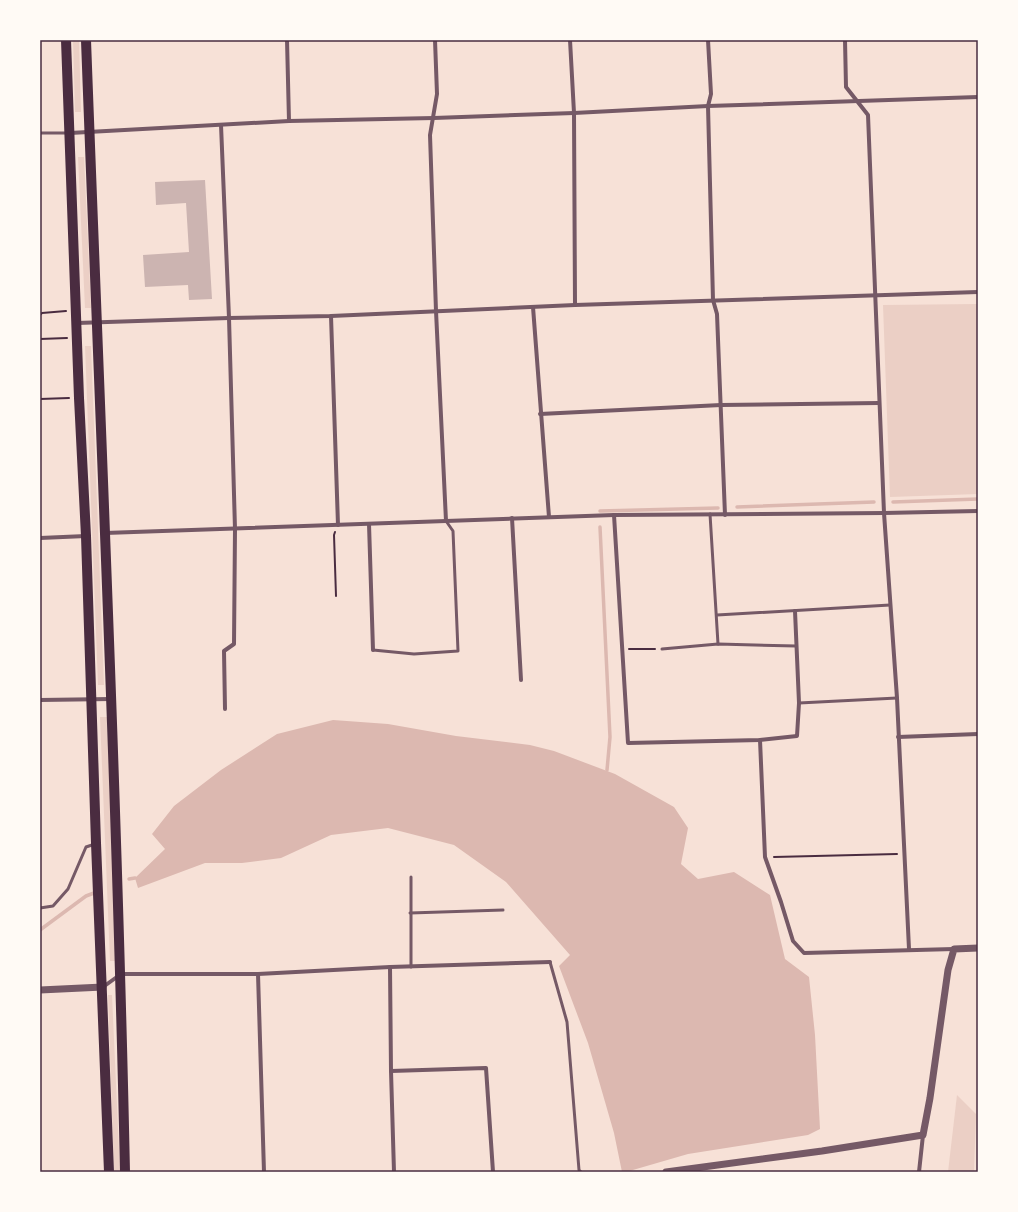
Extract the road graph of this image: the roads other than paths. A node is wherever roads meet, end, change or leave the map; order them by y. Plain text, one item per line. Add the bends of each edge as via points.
1 (66, 40) edge
2 (86, 40) edge
3 (287, 40) edge
4 (435, 40) edge
5 (570, 40) edge
6 (708, 40) edge
7 (845, 40) edge
8 (978, 97) edge
9 (857, 101) junction
10 (708, 106) junction
11 (574, 113) junction
12 (434, 118) junction
13 (289, 121) junction
14 (221, 125) junction
15 (89, 132) junction
16 (40, 133) edge
17 (70, 134) junction
18 (978, 292) edge
19 (875, 295) junction
20 (713, 300) junction
21 (576, 305) junction
22 (533, 307) junction
23 (436, 311) junction
24 (331, 316) junction
25 (229, 318) junction
26 (97, 322) junction
27 (77, 323) junction
28 (879, 403) junction
29 (721, 405) junction
30 (540, 414) junction
31 (978, 511) edge
32 (884, 513) junction
33 (710, 514) junction
34 (614, 515) junction
35 (725, 515) junction
36 (549, 517) junction
37 (512, 518) junction
38 (446, 521) junction
39 (369, 524) junction
40 (338, 525) junction
41 (235, 529) junction
42 (106, 533) junction
43 (86, 536) junction
44 (40, 538) edge
45 (890, 605) junction
46 (795, 611) junction
47 (716, 615) junction
48 (718, 644) junction
49 (796, 646) junction
50 (662, 649) road end
51 (373, 650) joint
52 (521, 680) dead end
53 (897, 698) junction
54 (92, 699) junction
55 (112, 699) junction
56 (40, 700) edge
57 (799, 703) junction
58 (225, 709) dead end
59 (978, 734) edge
60 (898, 737) junction
61 (760, 740) junction
62 (96, 843) junction
63 (411, 877) dead end
64 (40, 908) edge
65 (503, 910) dead end
66 (410, 913) junction
67 (978, 948) edge
68 (909, 949) junction
69 (954, 949) junction
70 (550, 962) joint
71 (390, 967) junction
72 (411, 967) junction
73 (121, 974) junction
74 (258, 974) junction
75 (103, 988) junction
76 (40, 990) edge
77 (391, 1071) junction
78 (923, 1135) junction
79 (110, 1172) edge
80 (125, 1172) edge
81 (264, 1172) edge
82 (394, 1172) edge
83 (493, 1172) edge
84 (581, 1172) edge
85 (666, 1172) edge
86 (919, 1172) edge

1 - 17 main road
2 - 15 main road
3 - 13 street
4 - 12 street via 437,94
5 - 11 street
6 - 10 street via 711,94
7 - 9 street via 846,87
8 - 9 street
9 - 10 street
9 - 19 street via 868,115
10 - 11 street
10 - 20 street
11 - 12 street
11 - 21 street
12 - 13 street
12 - 23 street via 430,135
13 - 14 street
14 - 15 street
14 - 25 street
15 - 17 street
15 - 26 main road
16 - 17 lane
17 - 27 main road
18 - 19 street
19 - 20 street
19 - 28 street
20 - 21 street
20 - 29 street
21 - 22 street
22 - 23 street
22 - 30 street
23 - 24 street
23 - 38 street
24 - 25 street
24 - 40 street
25 - 26 street
25 - 41 street
26 - 27 street
26 - 42 main road
27 - 43 main road
28 - 29 street
28 - 32 street
29 - 30 street
29 - 35 street
30 - 36 street
31 - 32 street
32 - 35 street
32 - 45 street
33 - 34 street
33 - 35 street
33 - 47 lane
34 - 36 street
34 - 61 street via 628,743
36 - 37 street
37 - 38 street
37 - 52 street
38 - 39 street
38 - 51 lane via 453,532 458,651 414,654
39 - 40 street
39 - 51 street
40 - 41 street
41 - 42 street
41 - 58 street via 234,644 224,651
42 - 55 main road
43 - 44 street
43 - 54 main road
45 - 46 lane
45 - 53 street
46 - 47 lane
46 - 49 street
47 - 48 lane
48 - 49 lane
48 - 50 lane
49 - 57 street
53 - 57 lane
53 - 60 street
54 - 55 street
54 - 56 street
54 - 62 main road
55 - 73 main road
57 - 61 street via 797,736
59 - 60 street
60 - 68 street
61 - 68 street via 765,858 793,941 804,953
62 - 64 lane via 86,847 68,889 52,906
62 - 75 main road
63 - 66 lane
65 - 66 lane
66 - 72 lane
67 - 69 street
68 - 69 street
69 - 78 street via 948,970
70 - 72 street
70 - 84 lane via 566,1022
71 - 72 street
71 - 74 street
71 - 77 street
73 - 74 street
73 - 75 street
73 - 80 main road
74 - 81 street
75 - 76 street
75 - 79 main road
77 - 82 street
77 - 83 street via 486,1068
78 - 85 street
78 - 86 street

